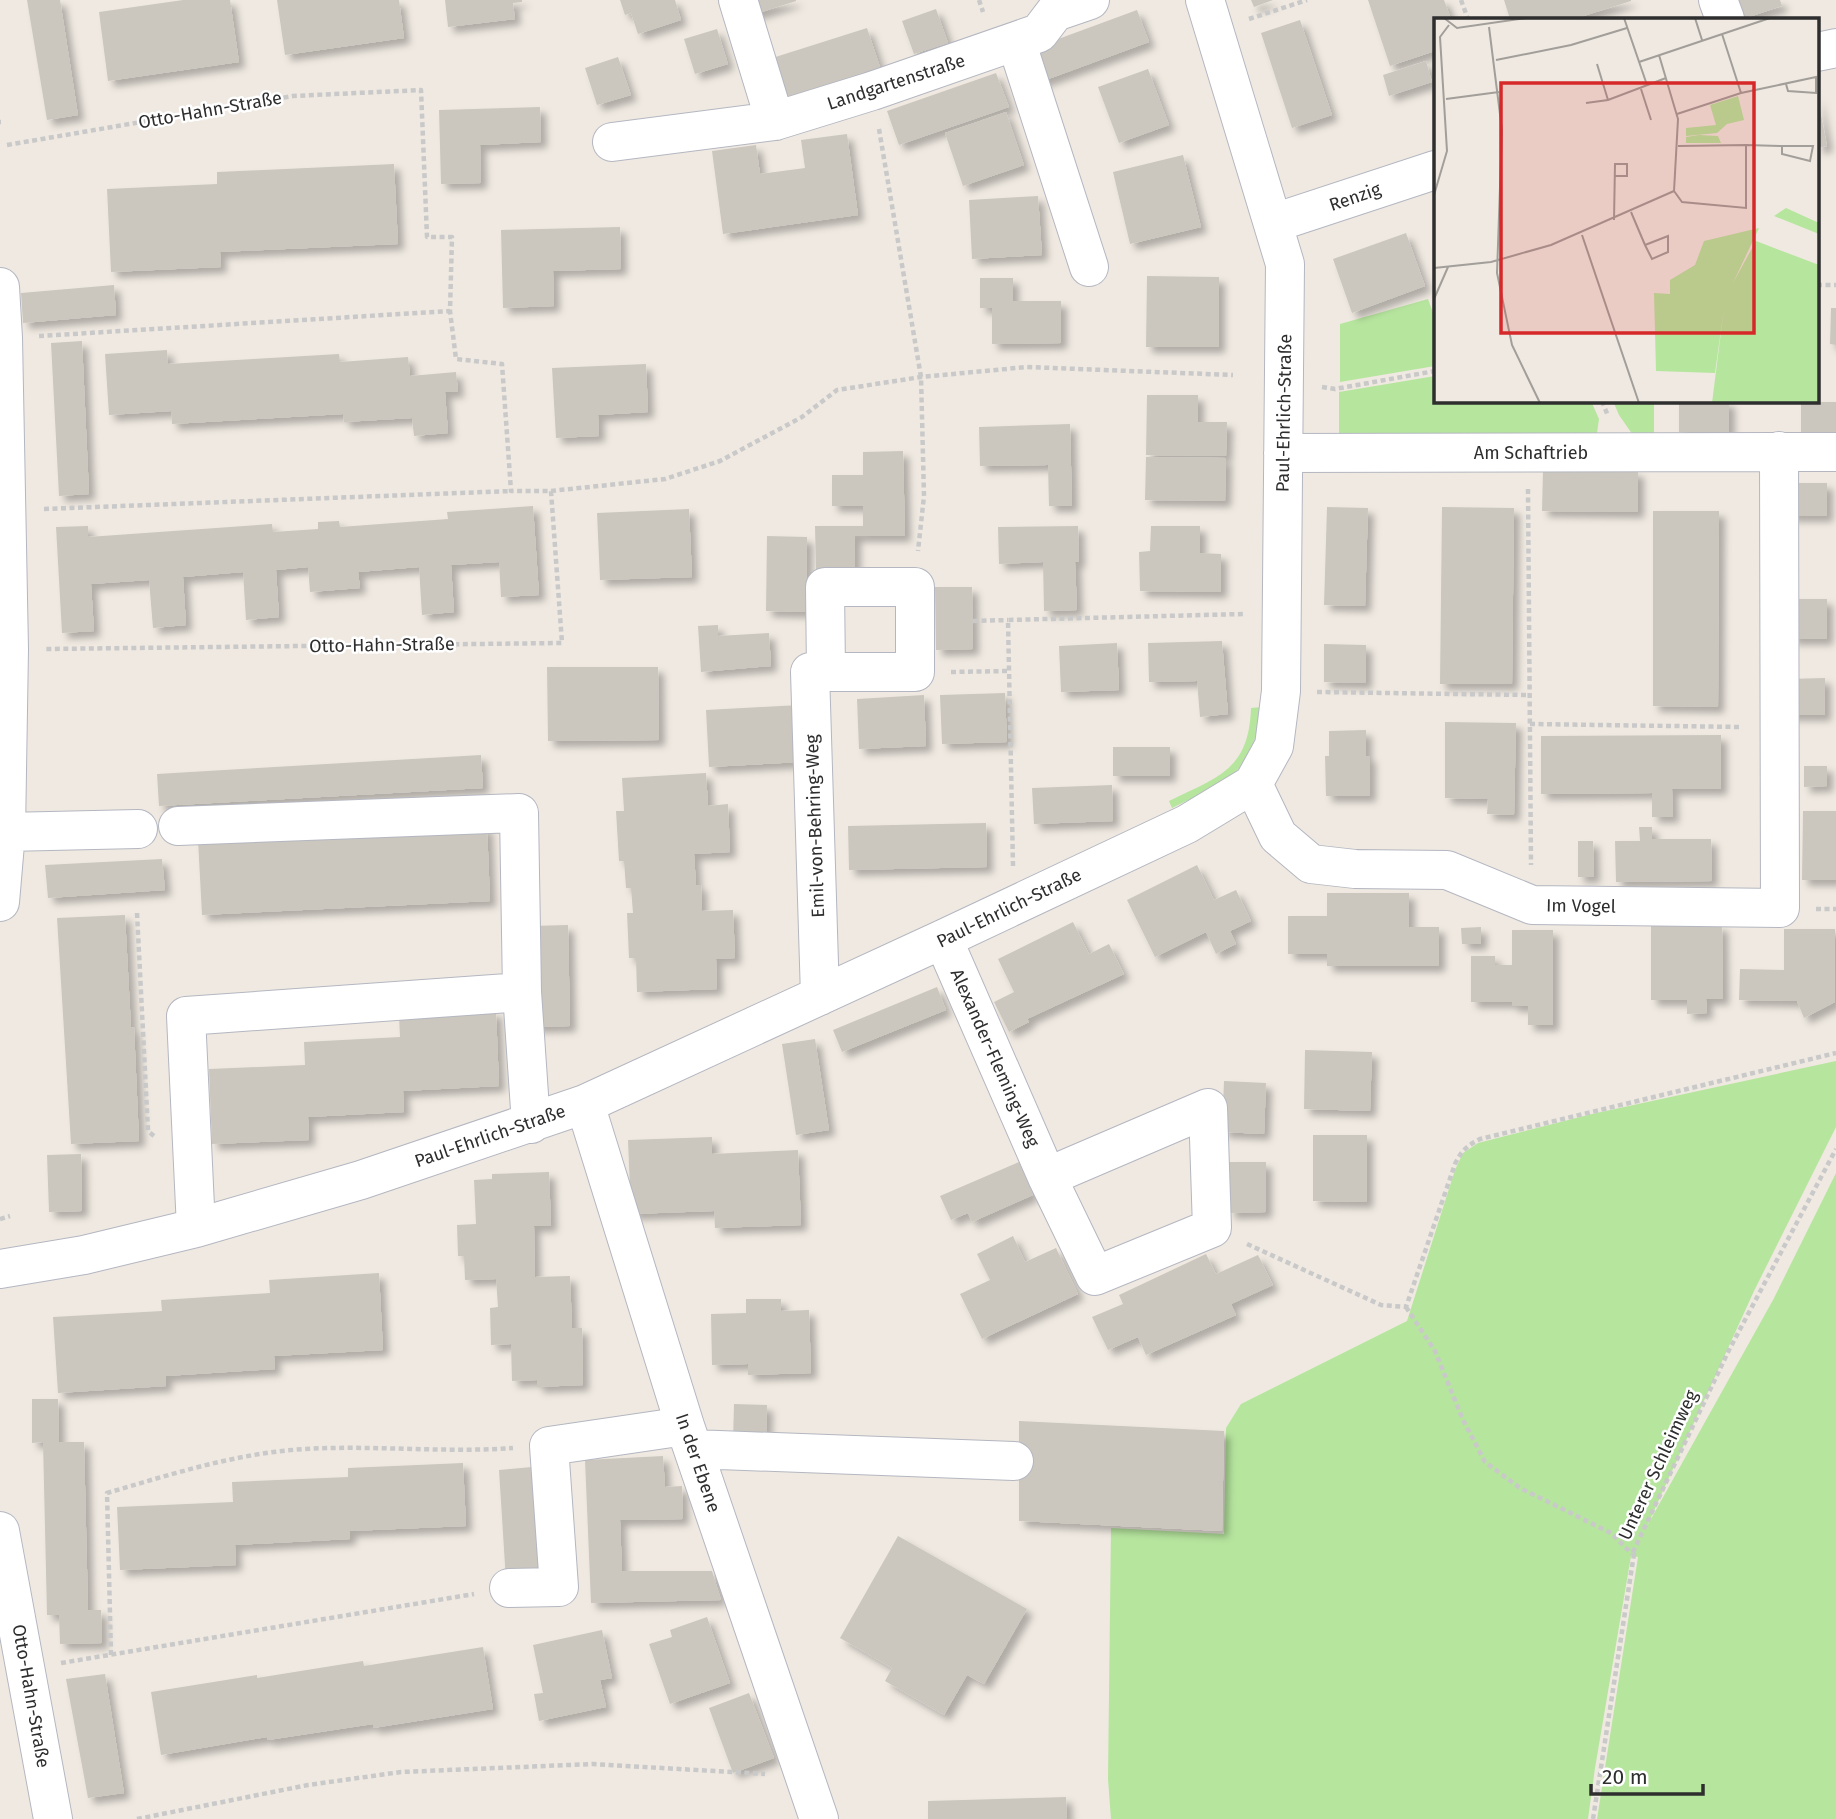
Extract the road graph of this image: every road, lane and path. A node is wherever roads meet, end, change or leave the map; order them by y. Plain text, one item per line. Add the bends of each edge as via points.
1 (738, 0) edge
2 (1307, 0) edge
3 (1461, 0) edge
4 (1718, 0) edge
5 (1065, 4) edge
6 (1210, 15) edge
7 (1468, 18) edge
8 (1725, 18) edge
9 (1016, 41) junction
10 (1836, 48) edge
11 (1818, 52) edge
12 (872, 91) junction
13 (775, 121) junction
14 (612, 142) dead end
15 (7, 145) dead end
16 (1434, 170) edge
17 (1274, 223) junction
18 (1089, 267) dead end
19 (1818, 285) edge
20 (1836, 285) edge
21 (0, 287) edge
22 (450, 312) junction
23 (4, 338) junction
24 (1434, 370) edge
25 (1233, 375) dead end
26 (921, 377) junction
27 (1335, 389) dead end
28 (1779, 452) junction
29 (1836, 452) edge
30 (1283, 453) junction
31 (1528, 453) junction
32 (511, 491) junction
33 (551, 491) junction
34 (8, 510) junction
35 (915, 587) junction
36 (1282, 613) junction
37 (1008, 620) junction
38 (973, 621) dead end
39 (9, 649) junction
40 (1009, 671) junction
41 (826, 672) junction
42 (915, 672) junction
43 (1281, 691) junction
44 (1528, 695) junction
45 (1530, 724) junction
46 (1777, 728) junction
47 (1253, 784) junction
48 (178, 826) dead end
49 (138, 829) dead end
50 (6, 832) junction
51 (0, 902) edge
52 (1013, 905) junction
53 (1532, 905) junction
54 (943, 939) junction
55 (522, 992) junction
56 (820, 996) junction
57 (1836, 1053) edge
58 (585, 1104) junction
59 (531, 1124) junction
60 (1836, 1149) edge
61 (1047, 1177) junction
62 (10, 1216) dead end
63 (0, 1219) edge
64 (196, 1228) junction
65 (1212, 1228) junction
66 (0, 1269) edge
67 (1405, 1307) junction
68 (689, 1437) junction
69 (549, 1446) junction
70 (1014, 1461) dead end
71 (0, 1531) edge
72 (1632, 1554) junction
73 (509, 1588) joint
74 (111, 1655) junction
75 (27, 1668) junction
76 (802, 1775) junction
77 (53, 1819) edge
78 (137, 1819) edge
79 (819, 1819) edge
80 (1593, 1819) edge

1 - 13 street
2 - 6 path
3 - 7 path
4 - 8 street
5 - 9 street, Landgartenstraße via 1039,33
6 - 17 street, Paul-Ehrlich-Straße
9 - 12 street, Landgartenstraße
9 - 18 street
10 - 11 street
12 - 13 street, Landgartenstraße
12 - 26 path
13 - 14 street, Landgartenstraße
15 - 22 path, Otto-Hahn-Straße via 293,96 421,90 427,237 452,237
16 - 17 street, Renzig
17 - 30 street, Paul-Ehrlich-Straße via 1285,264
19 - 20 path
21 - 23 street
22 - 23 path
22 - 32 path, Otto-Hahn-Straße via 456,359 502,364
23 - 34 street
24 - 27 path
25 - 26 path via 1027,368
26 - 33 path via 837,390 802,417 720,461 665,480
26 - 35 path via 923,496
28 - 29 street, Am Schaftrieb
28 - 31 street, Am Schaftrieb
28 - 46 street
30 - 31 street, Am Schaftrieb
30 - 36 street, Paul-Ehrlich-Straße
31 - 44 path
32 - 33 path
32 - 34 path
33 - 39 path, Otto-Hahn-Straße via 562,643
34 - 39 street
35 - 41 street via 825,587
35 - 42 street
36 - 37 path
36 - 43 street, Paul-Ehrlich-Straße
37 - 38 path
37 - 40 path
39 - 50 street
40 - 42 path
40 - 52 path
41 - 42 street
41 - 56 street, Emil-von-Behring-Weg via 810,673
43 - 44 path
43 - 47 street, Paul-Ehrlich-Straße via 1274,746
44 - 45 path
45 - 46 path
45 - 53 path
46 - 53 street, Im Vogel via 1780,908
47 - 52 street, Paul-Ehrlich-Straße via 1187,824
47 - 53 street, Im Vogel via 1278,836 1311,864 1447,870
48 - 55 street via 519,813
49 - 50 street
50 - 51 street
52 - 54 street, Paul-Ehrlich-Straße
54 - 56 street, Paul-Ehrlich-Straße
54 - 61 street, Alexander-Fleming-Weg
55 - 59 street
55 - 64 street via 186,1016
56 - 58 street, Paul-Ehrlich-Straße
57 - 67 path via 1472,1142 1455,1164
58 - 59 street, Paul-Ehrlich-Straße
58 - 68 street, In der Ebene
59 - 64 street, Paul-Ehrlich-Straße
60 - 72 path, Unterer Schleimweg via 1729,1350
61 - 65 street, Alexander-Fleming-Weg via 1095,1276
61 - 65 street via 1208,1108
62 - 63 path
64 - 66 street, Paul-Ehrlich-Straße
65 - 67 path via 1381,1305
67 - 72 path via 1435,1352 1485,1462 1520,1488 1611,1533
68 - 69 street
68 - 70 street
68 - 76 street, In der Ebene
69 - 73 street via 559,1587
69 - 74 path via 465,1452 303,1449 209,1464 107,1493
71 - 75 street, Otto-Hahn-Straße
72 - 80 path, Unterer Schleimweg
73 - 74 path
74 - 75 path
75 - 77 street, Otto-Hahn-Straße
76 - 78 path via 593,1764 401,1772 308,1785
76 - 79 street, In der Ebene

